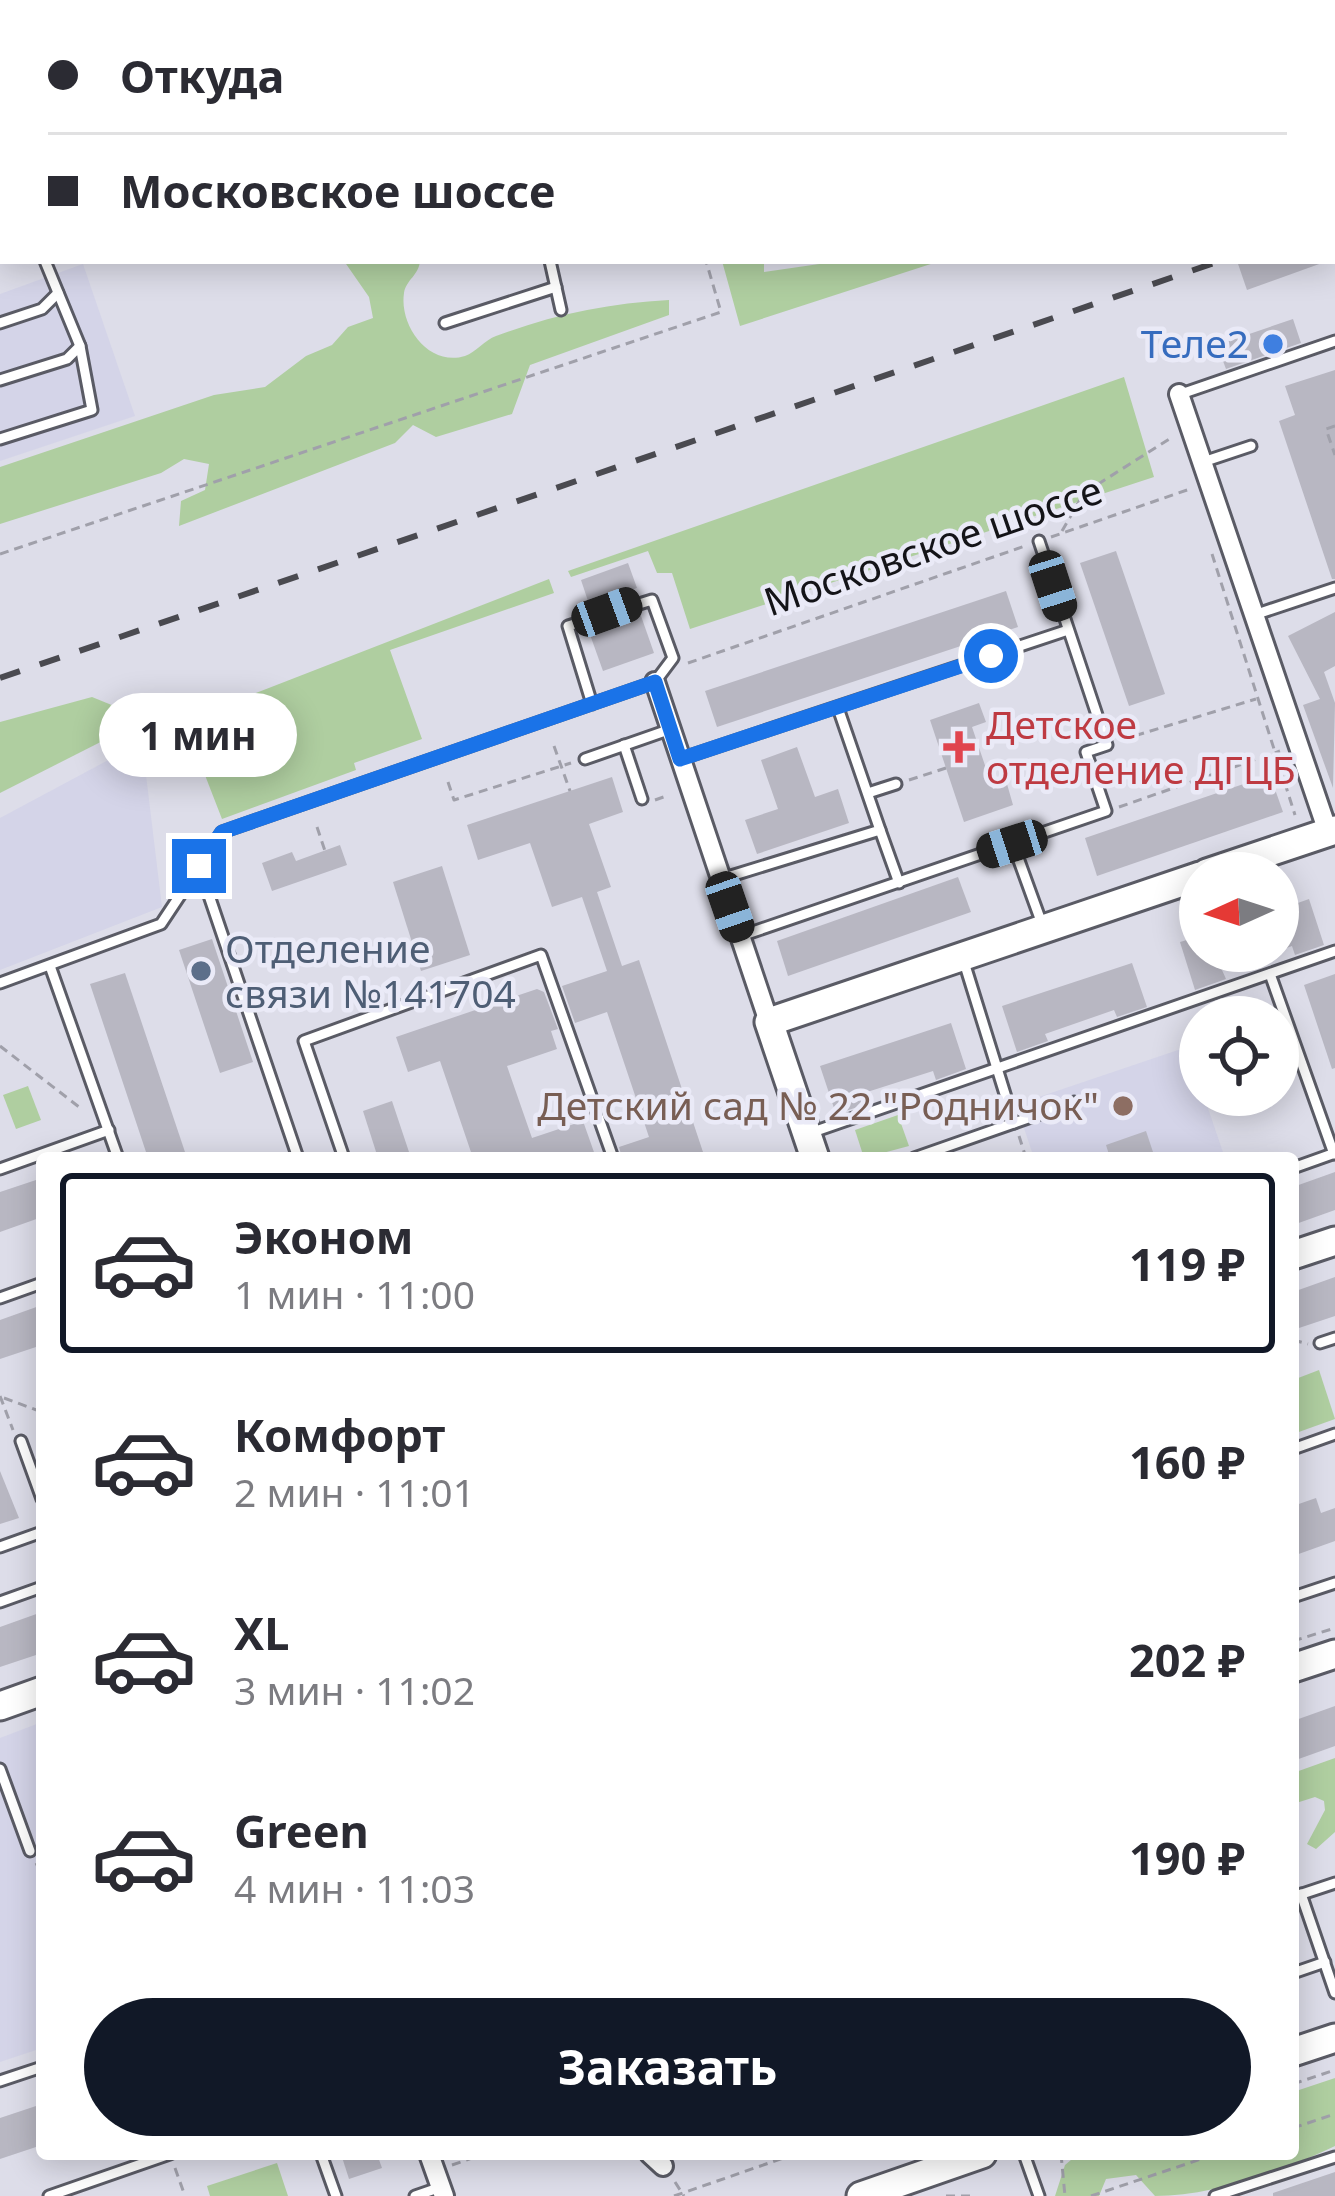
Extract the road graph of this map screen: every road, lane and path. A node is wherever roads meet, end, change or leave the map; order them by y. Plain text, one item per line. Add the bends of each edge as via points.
1 (46, 264) edge
2 (551, 264) edge
3 (707, 264) edge
4 (556, 287) junction
5 (58, 292) junction
6 (561, 310) dead end
7 (0, 323) edge
8 (446, 323) dead end
9 (1335, 341) edge
10 (80, 346) junction
11 (0, 380) edge
12 (1179, 394) junction
13 (1335, 426) edge
14 (1172, 437) junction
15 (0, 439) edge
16 (1251, 446) dead end
17 (1179, 454) dead end
18 (1335, 455) edge
19 (1203, 462) junction
20 (1210, 482) junction
21 (1061, 533) junction
22 (1039, 542) junction
23 (1211, 551) dead end
24 (0, 554) edge
25 (1335, 588) edge
26 (1254, 615) junction
27 (1068, 630) junction
28 (675, 667) dead end
29 (655, 682) junction
30 (1257, 699) junction
31 (592, 704) junction
32 (838, 708) junction
33 (671, 729) junction
34 (624, 745) junction
35 (1107, 745) junction
36 (1298, 745) junction
37 (554, 746) dead end
38 (1274, 754) junction
39 (584, 759) joint
40 (680, 759) junction
41 (561, 766) junction
42 (946, 768) dead end
43 (448, 782) dead end
44 (896, 784) joint
45 (570, 791) dead end
46 (868, 793) junction
47 (642, 799) dead end
48 (1106, 811) junction
49 (1295, 815) dead end
50 (317, 826) dead end
51 (880, 830) junction
52 (1333, 838) edge
53 (1012, 844) junction
54 (325, 851) dead end
55 (1283, 852) edge
56 (199, 866) junction
57 (721, 879) junction
58 (898, 883) junction
59 (1179, 883) edge
60 (1043, 929) junction
61 (740, 936) junction
62 (1335, 951) edge
63 (962, 956) junction
64 (50, 966) junction
65 (1270, 974) junction
66 (0, 983) edge
67 (770, 1022) junction
68 (0, 1046) edge
69 (997, 1068) junction
70 (1074, 1102) dead end
71 (1015, 1123) junction
72 (109, 1130) junction
73 (811, 1146) edge
74 (48, 1152) edge
75 (116, 1152) edge
76 (296, 1152) edge
77 (342, 1152) edge
78 (611, 1152) edge
79 (931, 1152) edge
80 (1024, 1152) edge
81 (1335, 1154) edge
82 (36, 1156) edge
83 (1299, 1166) edge
84 (0, 1169) edge
85 (1335, 1241) edge
86 (1299, 1253) edge
87 (36, 1285) edge
88 (0, 1298) edge
89 (1335, 1338) edge
90 (1320, 1343) dead end
91 (0, 1396) edge
92 (36, 1410) edge
93 (1335, 1434) edge
94 (21, 1441) joint
95 (1299, 1447) edge
96 (36, 1482) edge
97 (36, 1534) edge
98 (0, 1547) edge
99 (1335, 1583) edge
100 (36, 1589) edge
101 (1299, 1595) edge
102 (0, 1602) edge
103 (1335, 1628) edge
104 (1299, 1640) edge
105 (1335, 1654) edge
106 (1299, 1666) edge
107 (36, 1693) edge
108 (0, 1706) edge
109 (0, 1769) edge
110 (30, 1851) dead end
111 (1335, 1882) edge
112 (1299, 1895) edge
113 (1299, 1901) edge
114 (1324, 1962) junction
115 (1299, 1971) edge
116 (1335, 1993) edge
117 (1335, 2038) edge
118 (1299, 2050) edge
119 (36, 2069) edge
120 (1335, 2070) edge
121 (0, 2081) edge
122 (1299, 2082) edge
123 (1335, 2114) edge
124 (1299, 2126) edge
125 (1335, 2157) edge
126 (153, 2160) edge
127 (172, 2160) edge
128 (323, 2160) edge
129 (431, 2160) edge
130 (466, 2160) edge
131 (779, 2160) edge
132 (965, 2160) edge
133 (1026, 2160) edge
134 (1062, 2160) edge
135 (1198, 2160) edge
136 (449, 2166) dead end
137 (443, 2192) edge
138 (683, 2195) edge
139 (49, 2196) edge
140 (185, 2196) edge
141 (336, 2196) edge
142 (415, 2196) edge
143 (674, 2196) edge
144 (861, 2196) edge
145 (946, 2196) edge
146 (971, 2196) edge
147 (1039, 2196) edge
148 (1065, 2196) edge
149 (1090, 2196) edge
150 (1215, 2196) edge

1 - 5 lane
2 - 4 lane
3 - 24 path via 721,312
4 - 6 lane
4 - 8 lane
5 - 7 lane via 42,309
5 - 10 lane
9 - 12 lane
10 - 11 lane via 67,359
10 - 15 lane via 92,410
12 - 14 path
12 - 19 street
13 - 18 path via 1326,429
14 - 17 path
14 - 21 path via 1084,494
16 - 19 lane
19 - 20 street
20 - 21 path, Московское шоссе
20 - 26 street
21 - 22 path, Московское шоссе
22 - 27 lane
22 - 28 path, Московское шоссе
23 - 30 path
25 - 26 lane
26 - 36 street
27 - 32 lane
27 - 35 lane
29 - 31 lane
29 - 31 lane via 673,658 646,598 566,629
29 - 33 street
30 - 35 path
30 - 38 path
31 - 56 lane via 222,832
32 - 40 lane
32 - 46 lane
33 - 34 lane
33 - 40 street
34 - 39 lane
34 - 47 lane
35 - 48 lane via 1086,752
36 - 38 path
36 - 52 street
37 - 41 path
38 - 48 path
38 - 49 path
39 - 41 path
40 - 57 street
41 - 43 path via 454,800
41 - 45 path
42 - 44 path
44 - 46 lane
46 - 51 lane
48 - 53 lane
50 - 54 path
51 - 57 lane
51 - 58 lane
52 - 55 main road
53 - 58 lane
53 - 60 lane
56 - 64 lane via 160,924
56 - 76 lane
57 - 61 street
58 - 61 lane
59 - 60 main road
60 - 63 main road
61 - 67 street
62 - 65 lane
63 - 67 main road
63 - 69 lane
64 - 66 lane
64 - 72 lane
65 - 69 lane
65 - 81 lane
67 - 73 main road
68 - 72 path
69 - 71 lane
69 - 73 lane
70 - 71 lane
71 - 79 lane
71 - 80 path
72 - 74 lane
72 - 75 lane
77 - 78 lane via 304,1041 541,955
81 - 83 lane
82 - 84 lane
85 - 86 main road
87 - 88 lane
89 - 90 lane
91 - 92 path
91 - 94 path
93 - 95 lane
94 - 96 lane
97 - 98 lane
99 - 101 lane
100 - 102 lane
103 - 104 path
105 - 106 main road
107 - 108 main road
109 - 110 lane
111 - 112 lane
113 - 114 lane
114 - 115 lane
114 - 116 lane
117 - 118 main road
119 - 121 lane
120 - 122 path
123 - 124 path
125 - 150 lane
126 - 139 lane
127 - 140 path
128 - 141 lane
129 - 137 street
130 - 136 path
131 - 138 path
132 - 144 main road
133 - 147 lane
134 - 148 path
135 - 149 path
137 - 142 lane
138 - 143 path
145 - 146 path

